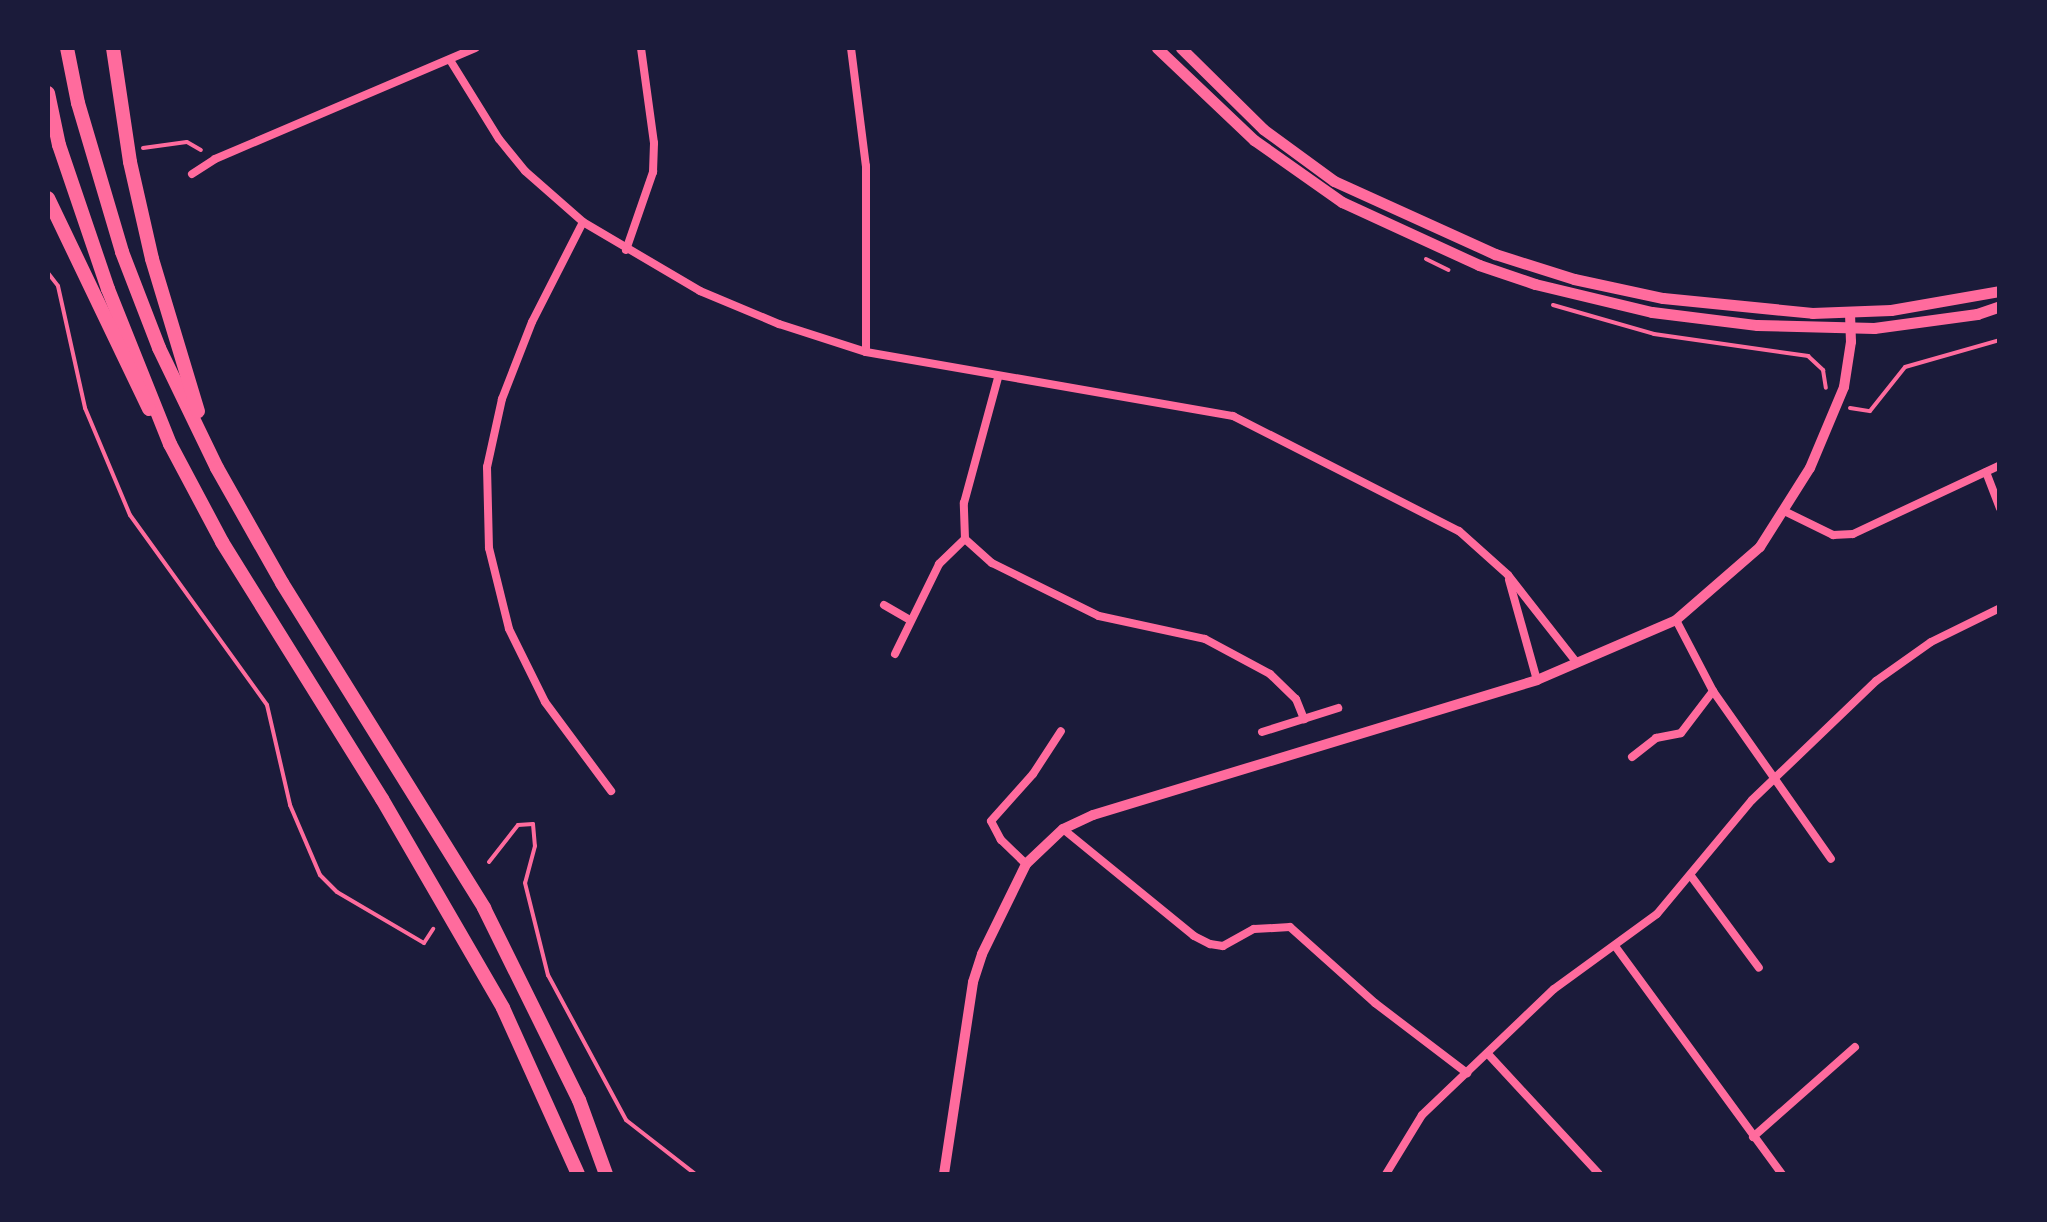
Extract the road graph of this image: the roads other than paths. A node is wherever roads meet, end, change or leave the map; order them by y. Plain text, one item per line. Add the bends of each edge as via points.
1 (67, 48) edge
2 (113, 48) edge
3 (475, 48) edge
4 (640, 48) edge
5 (850, 48) edge
6 (1157, 48) edge
7 (1181, 48) edge
8 (450, 60) junction
9 (48, 93) edge
10 (192, 174) dead end
11 (48, 198) edge
12 (583, 222) junction
13 (626, 250) junction
14 (2000, 291) edge
15 (2000, 306) edge
16 (1850, 313) junction
17 (1851, 328) junction
18 (866, 352) junction
19 (998, 378) junction
20 (170, 444) junction
21 (2000, 465) edge
22 (217, 468) junction
23 (1986, 472) junction
24 (2000, 508) edge
25 (1784, 511) junction
26 (965, 538) junction
27 (1508, 575) junction
28 (884, 605) dead end
29 (2000, 608) edge
30 (910, 620) junction
31 (1676, 620) junction
32 (895, 654) dead end
33 (1577, 664) junction
34 (1536, 680) junction
35 (1713, 691) junction
36 (1338, 708) dead end
37 (1304, 719) junction
38 (1061, 731) dead end
39 (1262, 732) dead end
40 (1632, 757) dead end
41 (1777, 777) junction
42 (611, 791) dead end
43 (1062, 829) junction
44 (1831, 859) dead end
45 (1026, 864) junction
46 (1691, 876) junction
47 (1615, 946) junction
48 (1760, 968) dead end
49 (1855, 1047) dead end
50 (1488, 1054) junction
51 (1467, 1074) junction
52 (1753, 1137) junction
53 (578, 1174) edge
54 (606, 1174) edge
55 (944, 1174) edge
56 (1386, 1174) edge
57 (1599, 1174) edge
58 (1782, 1174) edge

1 - 22 highway via 122,252
2 - 22 highway via 152,258
3 - 8 street
4 - 13 street via 652,172
5 - 18 street via 866,166
6 - 17 main road via 1204,97 1313,184 1479,265 1652,312
7 - 16 main road via 1263,130 1334,181 1495,254 1663,298
8 - 10 street
8 - 12 street via 508,150
9 - 20 highway via 58,144 108,288
11 - 20 highway
12 - 13 street
12 - 42 street via 502,399 487,467 489,548 509,629 545,702
13 - 18 street via 716,298
14 - 16 main road
15 - 17 main road via 1928,322
16 - 17 street
17 - 25 street via 1839,406
18 - 19 street
19 - 26 street via 964,503
19 - 27 street via 1233,416 1459,531
20 - 53 highway via 222,542 494,992
21 - 23 street
22 - 54 highway via 484,908 579,1100
23 - 24 street
23 - 25 street via 1853,534 1833,535
25 - 31 street via 1760,547
26 - 30 street via 939,564
26 - 37 street via 992,562 1098,616 1205,639 1270,674 1296,699
27 - 33 street
27 - 34 street
28 - 30 street
29 - 41 street via 1906,657
30 - 32 street
31 - 33 street
31 - 35 street
33 - 34 street
34 - 43 street
35 - 40 street via 1681,733 1656,738
35 - 41 street
36 - 37 street
37 - 39 street
38 - 45 street via 991,821
41 - 44 street
41 - 46 street
43 - 45 street
43 - 51 street via 1210,944 1223,946 1254,928 1290,928
45 - 55 street via 973,982
46 - 47 street
46 - 48 street
47 - 50 street via 1554,990
47 - 52 street
49 - 52 street
50 - 51 street
50 - 57 street
51 - 56 street via 1415,1123
52 - 58 street

